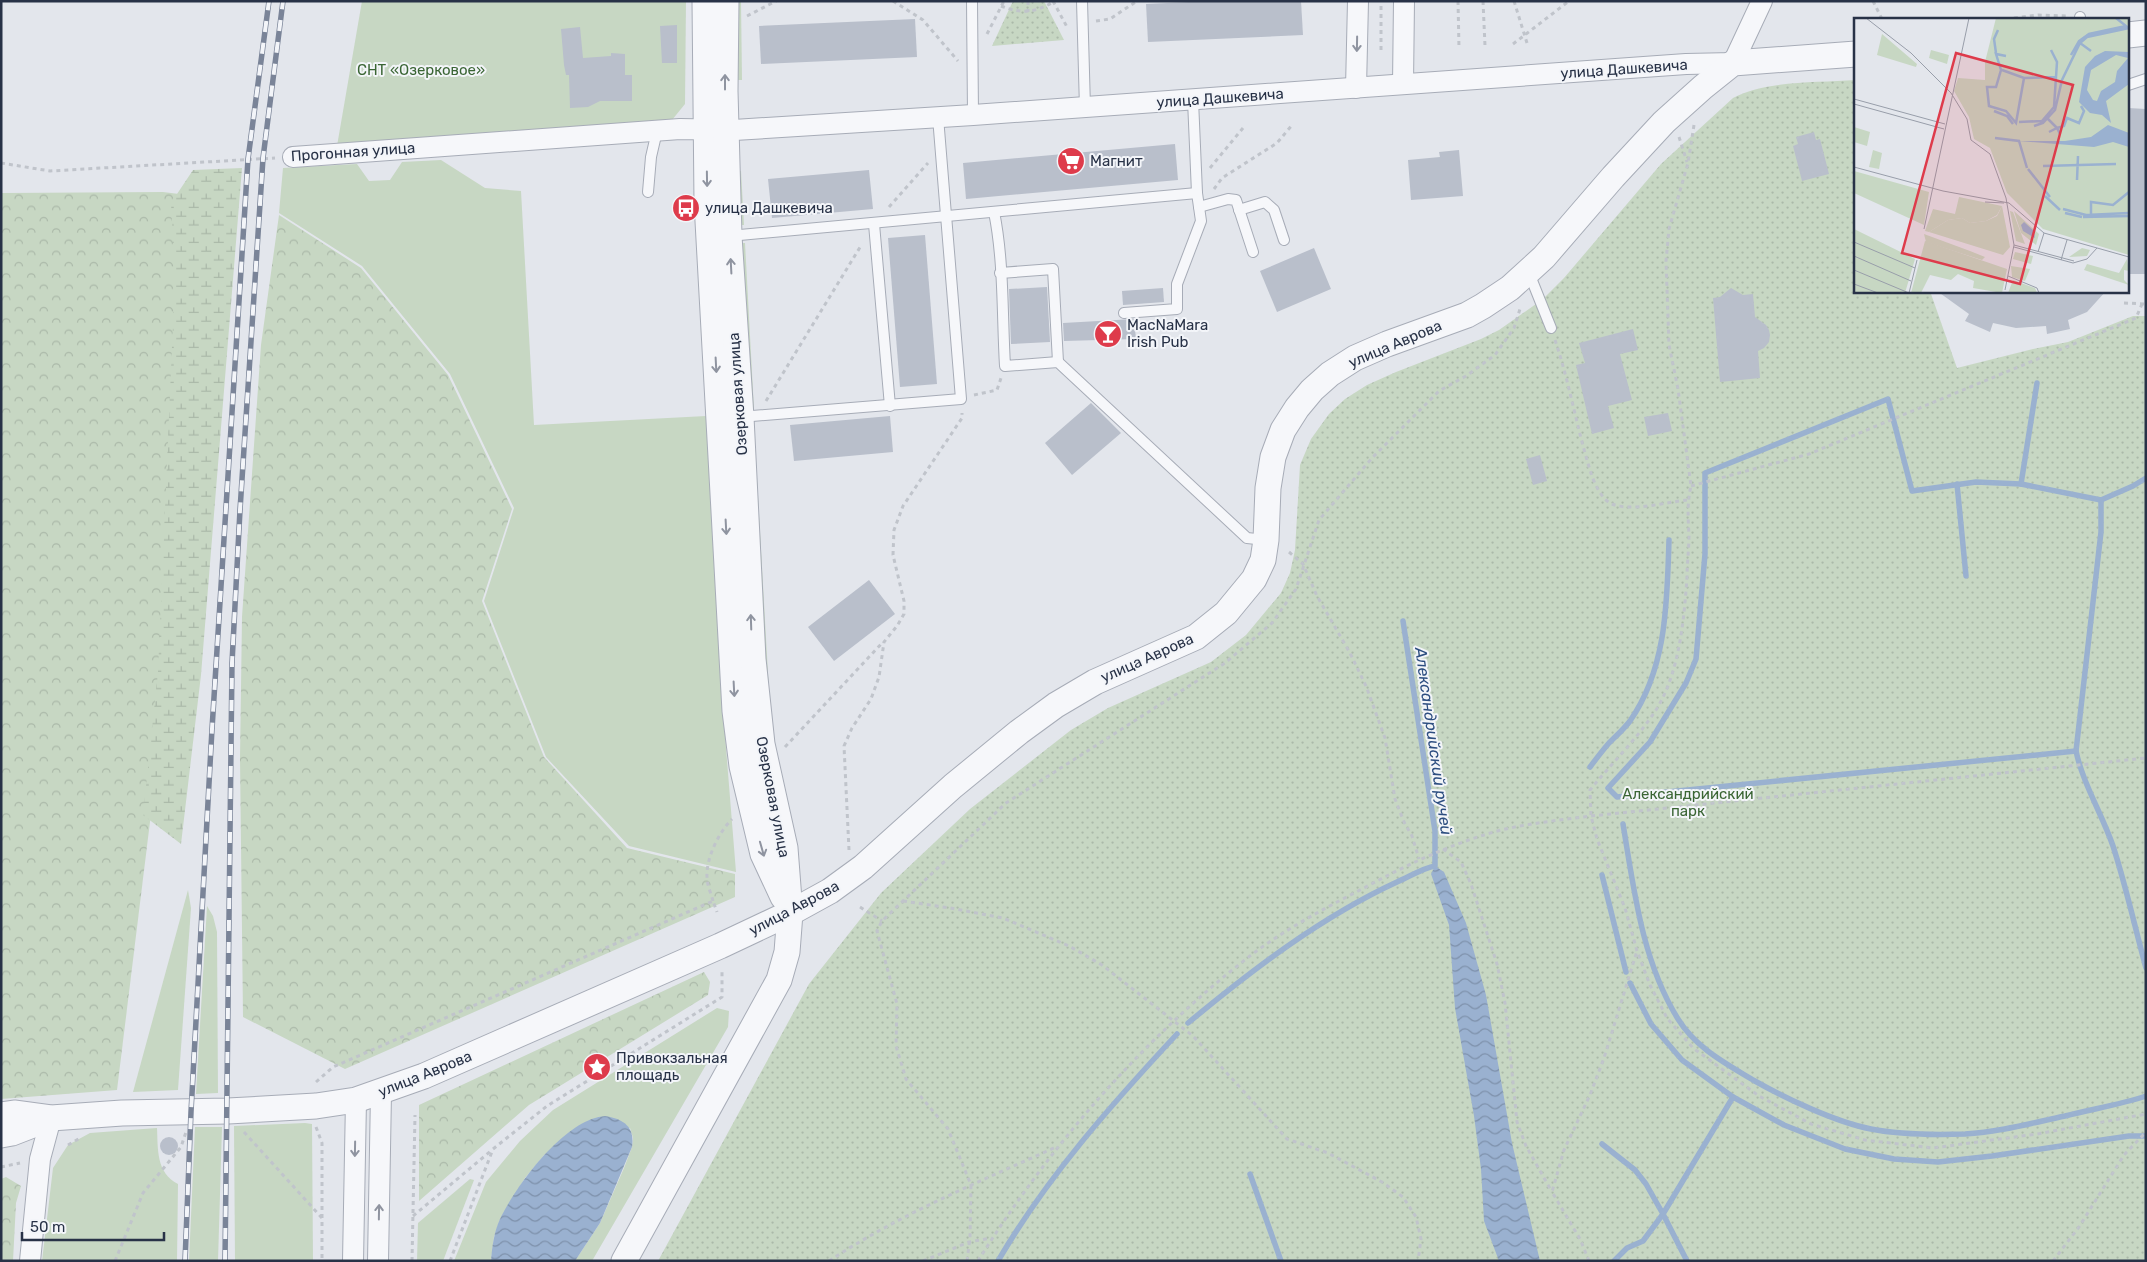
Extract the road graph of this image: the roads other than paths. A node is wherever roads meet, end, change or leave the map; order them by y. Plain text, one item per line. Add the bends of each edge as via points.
1 (705, 1) edge
2 (726, 1) edge
3 (972, 1) edge
4 (1082, 1) edge
5 (1358, 1) edge
6 (1404, 1) edge
7 (1762, 1) edge
8 (1854, 54) edge
9 (1733, 63) junction
10 (2146, 80) edge
11 (1403, 84) junction
12 (2130, 84) edge
13 (1356, 88) junction
14 (1193, 100) junction
15 (1085, 108) junction
16 (973, 116) junction
17 (938, 117) junction
18 (716, 130) junction
19 (657, 131) junction
20 (293, 157) road end
21 (648, 192) dead end
22 (1197, 193) junction
23 (1199, 207) junction
24 (1239, 210) junction
25 (994, 212) junction
26 (945, 217) junction
27 (874, 224) junction
28 (729, 236) junction
29 (1284, 240) dead end
30 (1253, 252) dead end
31 (1528, 272) junction
32 (1000, 273) junction
33 (1124, 314) dead end
34 (1551, 328) dead end
35 (1058, 362) junction
36 (890, 406) junction
37 (730, 417) junction
38 (1266, 540) junction
39 (790, 913) junction
40 (381, 1093) junction
41 (356, 1100) junction
42 (1, 1115) edge
43 (51, 1118) junction
44 (1, 1135) edge
45 (30, 1261) edge
46 (353, 1261) edge
47 (378, 1261) edge
48 (624, 1261) edge

1 - 18 street, Озерковая улица
18 -> 2 street, Озерковая улица
3 - 16 lane
4 - 15 lane
5 -> 13 street
6 - 11 street
7 - 9 street
8 - 9 street
9 - 11 street, улица Дашкевича
9 - 31 street, улица Аврова via 1642,144
10 - 12 lane
11 - 13 street, улица Дашкевича
13 - 14 street, улица Дашкевича
14 - 15 street, улица Дашкевича
14 - 22 lane
15 - 16 street, улица Дашкевича
16 - 17 street, улица Дашкевича
17 - 18 street, улица Дашкевича
17 - 26 lane
18 - 19 street, Прогонная улица
18 - 28 street, Озерковая улица
18 -> 37 street, Озерковая улица via 707,203
19 - 20 street, Прогонная улица
19 - 21 lane
22 - 23 lane
22 - 25 lane
23 - 24 lane via 1228,199 1236,200
23 - 33 lane via 1201,221 1177,284 1177,310
24 - 29 lane via 1265,202 1274,210
24 - 30 lane
25 - 26 lane
25 - 32 lane via 1001,245
26 - 27 lane
26 - 36 lane via 961,399
27 - 28 lane
27 - 36 lane
37 -> 28 street, Озерковая улица
31 - 34 lane
31 - 38 street, улица Аврова via 1510,288 1467,315 1355,358 1312,390 1283,430 1273,457
32 - 35 lane via 1053,269
32 - 35 lane via 1005,366
35 - 38 lane via 1247,538
36 - 37 lane
37 - 39 street, Озерковая улица via 736,712 741,758 764,854
38 - 39 street, улица Аврова via 1263,560 1254,579 1226,613 1196,637 1095,682 1056,705 953,786 863,867 830,891
39 - 40 street, улица Аврова
39 - 48 street via 787,952 779,980
40 - 41 street, улица Аврова
47 -> 40 street
41 - 43 street, улица Аврова via 306,1107
41 -> 46 street
42 - 43 street via 14,1113
43 - 44 street
43 - 45 street via 40,1159

